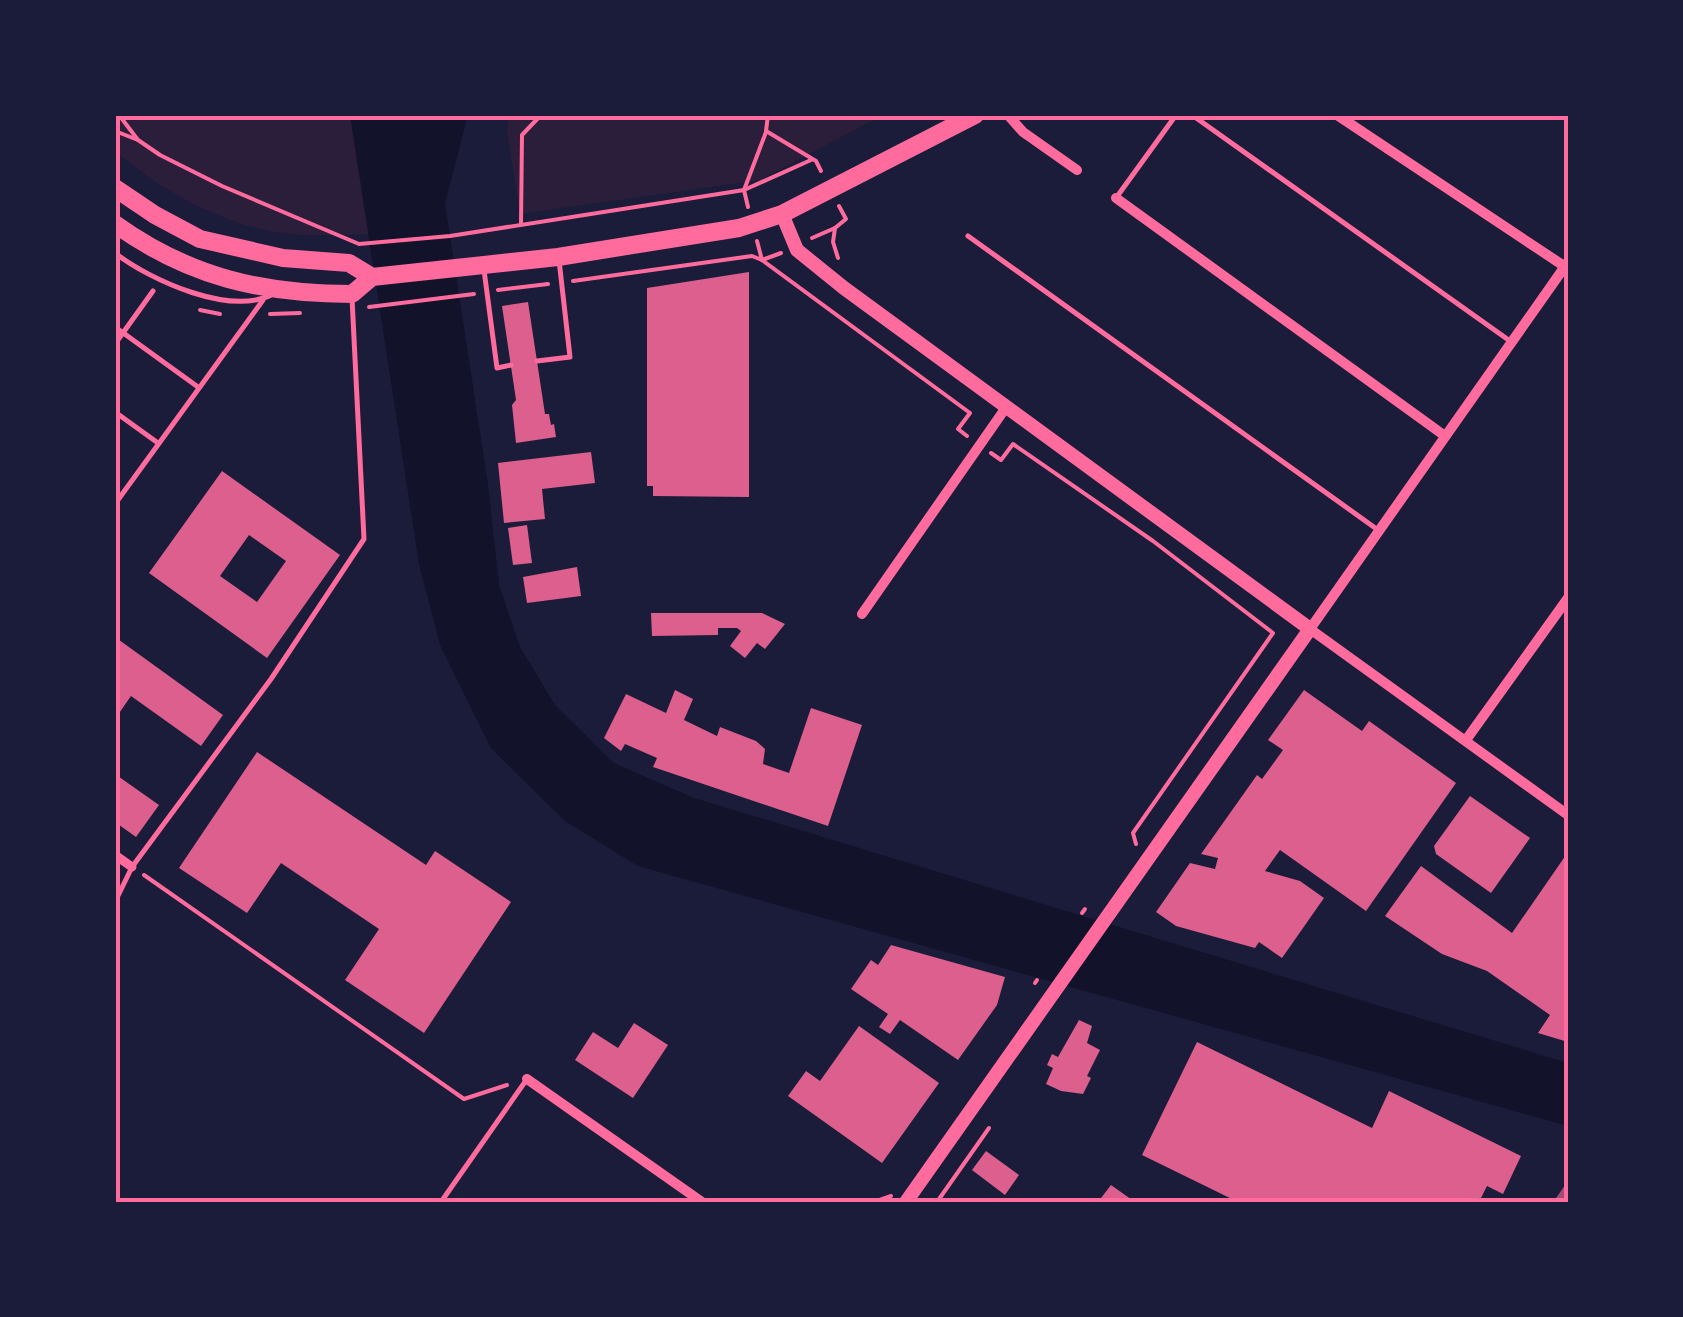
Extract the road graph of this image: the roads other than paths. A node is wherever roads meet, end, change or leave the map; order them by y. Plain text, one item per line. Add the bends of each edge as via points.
1 (975, 115) edge
2 (1008, 115) edge
3 (1176, 115) edge
4 (1192, 115) edge
5 (1337, 115) edge
6 (1076, 170) dead end
7 (115, 188) edge
8 (1116, 198) joint
9 (782, 214) junction
10 (115, 224) edge
11 (968, 236) dead end
12 (115, 253) edge
13 (558, 257) junction
14 (483, 266) junction
15 (1567, 266) edge
16 (372, 277) junction
17 (153, 290) dead end
18 (352, 294) junction
19 (270, 296) junction
20 (115, 327) edge
21 (123, 333) junction
22 (1510, 341) junction
23 (115, 344) edge
24 (537, 362) dead end
25 (511, 365) dead end
26 (198, 387) junction
27 (1006, 406) junction
28 (115, 412) edge
29 (1445, 436) junction
30 (158, 443) junction
31 (115, 504) edge
32 (1378, 530) junction
33 (1568, 598) edge
34 (862, 614) dead end
35 (1310, 628) junction
36 (1466, 740) junction
37 (1568, 815) edge
38 (115, 855) edge
39 (132, 867) junction
40 (115, 902) edge
41 (527, 1079) joint
42 (441, 1202) edge
43 (702, 1202) edge
44 (906, 1202) edge

1 - 9 main road
2 - 6 street
3 - 8 lane
4 - 22 lane
5 - 15 street
7 - 16 main road via 200,238 283,258 349,262
8 - 29 street
9 - 13 main road via 722,232
9 - 27 street via 797,250
10 - 19 main road via 182,263
11 - 32 lane
12 - 19 lane via 210,298
13 - 14 main road
13 - 24 lane via 570,357
14 - 16 main road
14 - 25 lane via 497,368
15 - 22 street
16 - 18 main road
17 - 21 lane
18 - 19 main road
18 - 39 lane via 364,539
19 - 26 lane
20 - 21 lane
21 - 23 lane
21 - 26 lane
22 - 29 street
26 - 30 lane
27 - 34 street
27 - 35 street
28 - 30 lane
29 - 32 street
30 - 31 lane
32 - 35 street
33 - 36 street
35 - 36 street
35 - 44 street
36 - 37 street
38 - 39 street
39 - 40 lane
41 - 42 lane
41 - 43 street

